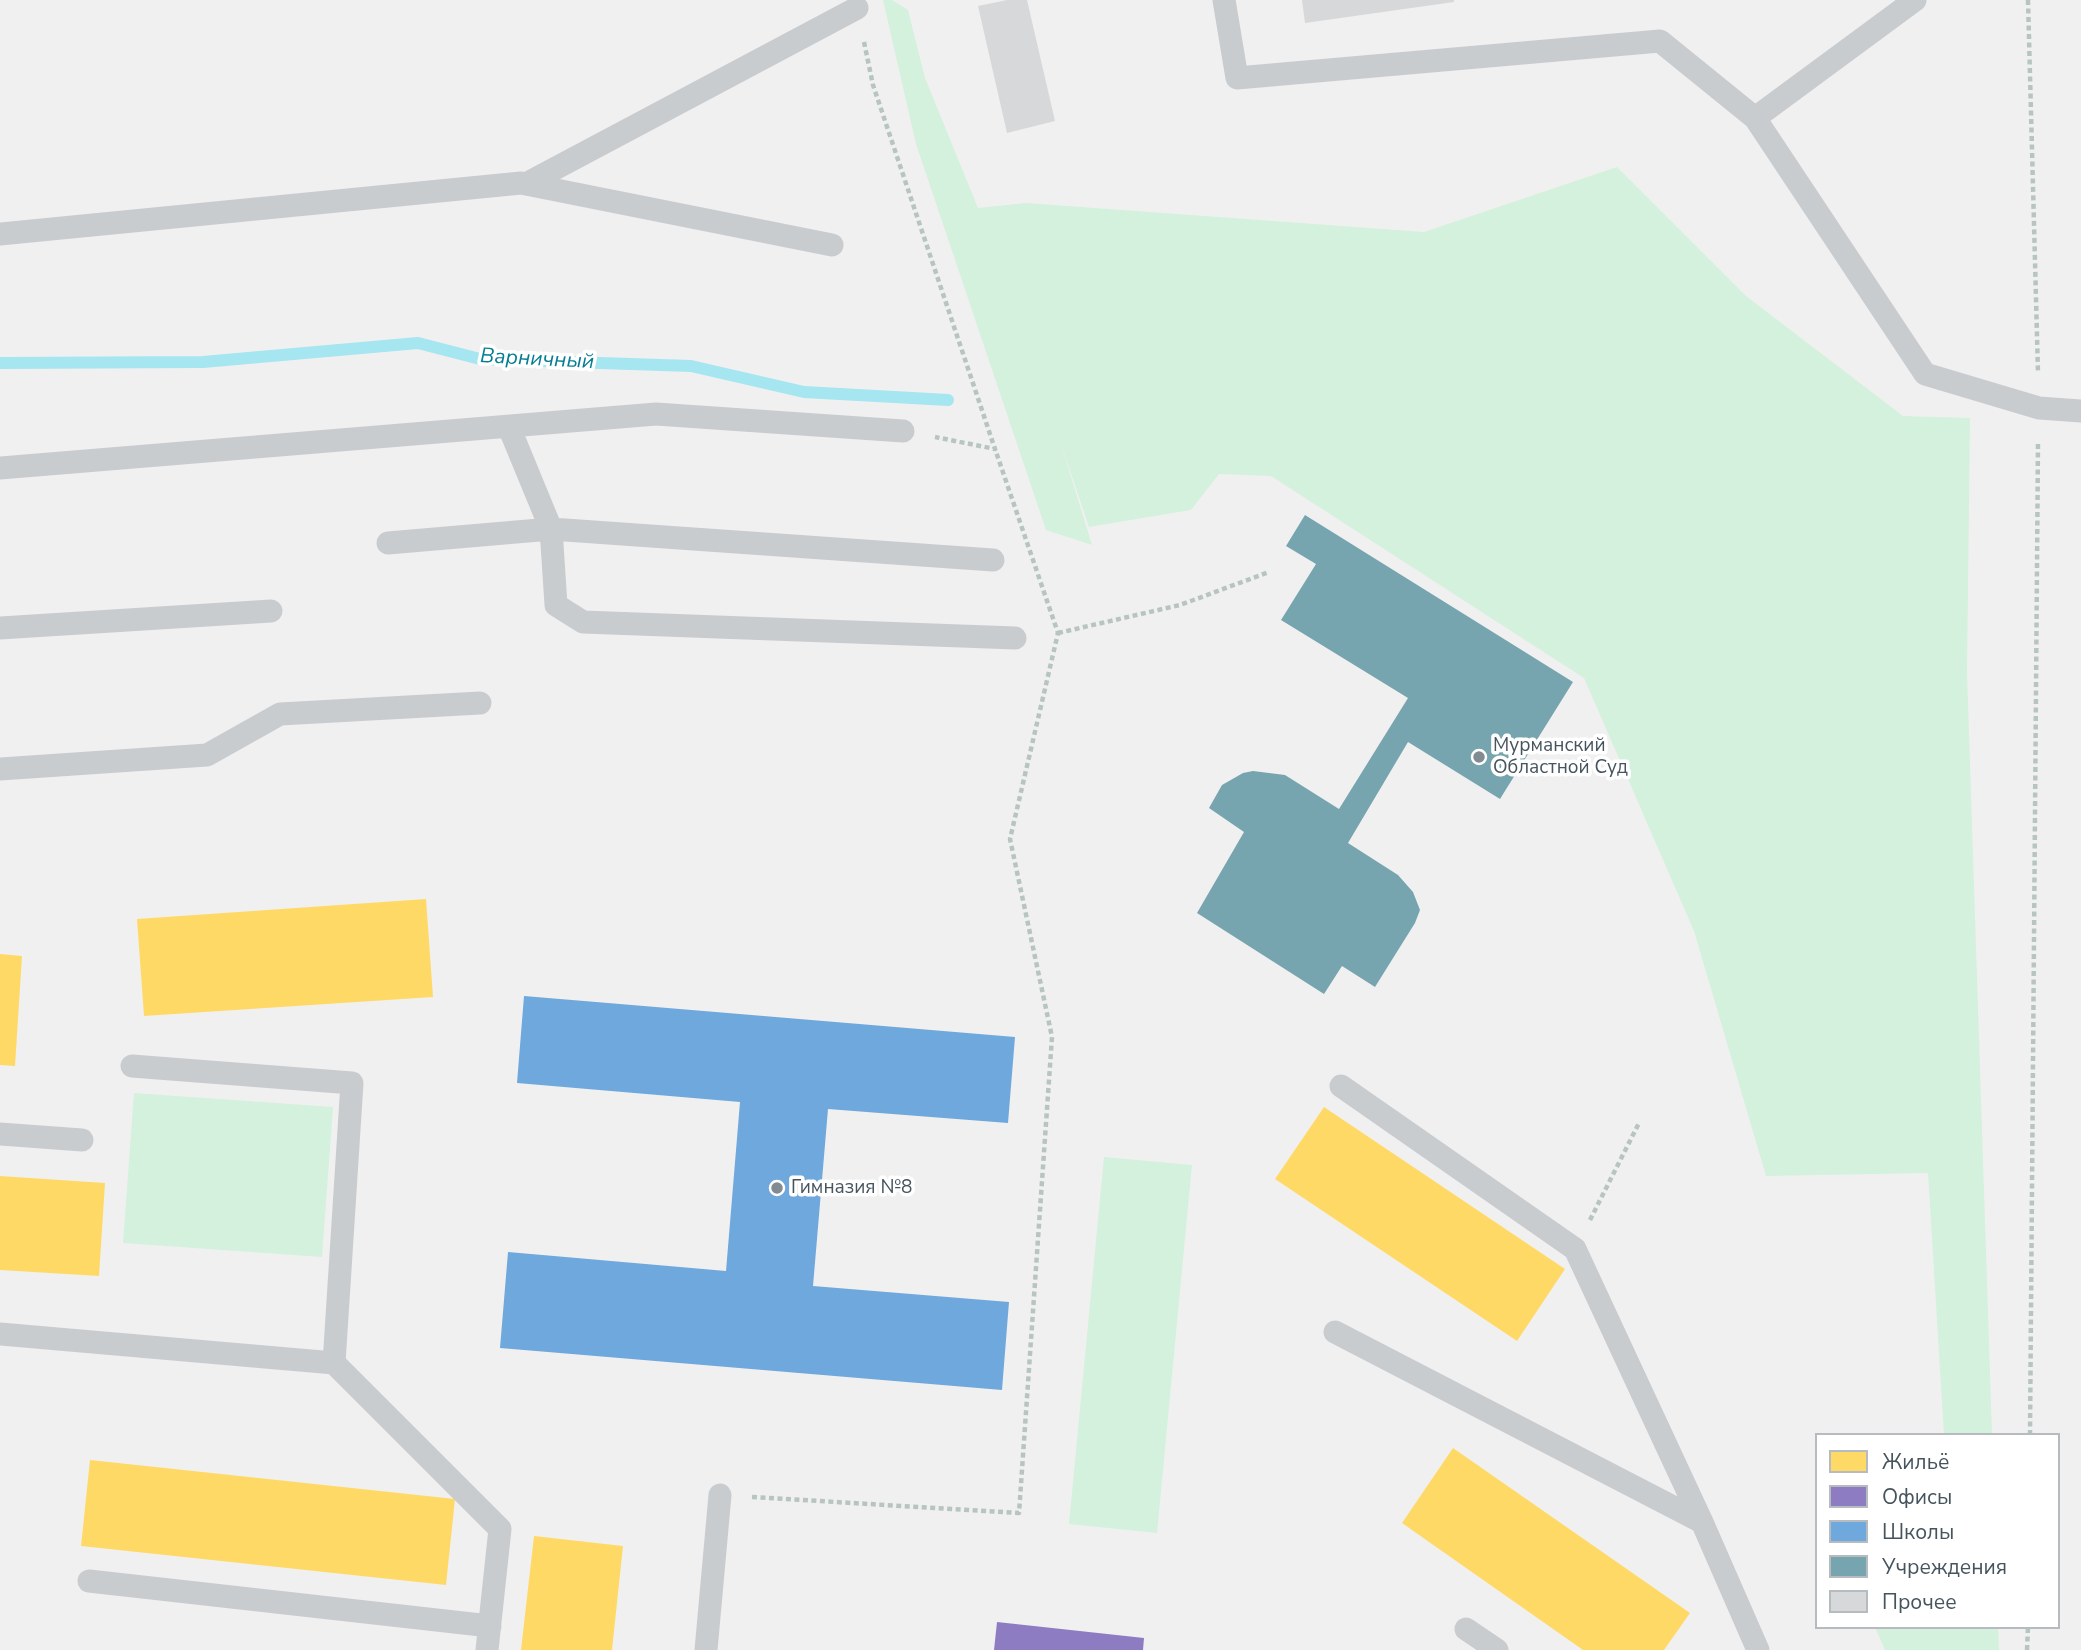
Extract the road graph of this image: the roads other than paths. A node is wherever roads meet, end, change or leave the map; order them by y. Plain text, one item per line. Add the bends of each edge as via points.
1 (1224, 0) edge
2 (1915, 0) edge
3 (858, 8) road end
4 (1755, 118) junction
5 (526, 184) junction
6 (0, 234) edge
7 (832, 245) dead end
8 (2081, 411) edge
9 (509, 427) junction
10 (903, 431) road end
11 (0, 468) edge
12 (551, 529) junction
13 (388, 543) dead end
14 (993, 560) dead end
15 (271, 611) dead end
16 (0, 628) edge
17 (1015, 638) dead end
18 (480, 703) dead end
19 (0, 769) edge
20 (132, 1066) dead end
21 (1342, 1086) dead end
22 (0, 1134) edge
23 (82, 1140) dead end
24 (1335, 1332) dead end
25 (0, 1334) edge
26 (334, 1363) junction
27 (720, 1495) road end
28 (1702, 1522) junction
29 (89, 1581) dead end
30 (490, 1626) junction
31 (1466, 1629) dead end
32 (487, 1650) edge
33 (706, 1650) edge
34 (1497, 1650) edge
35 (1758, 1650) edge

1 - 4 lane via 1237,78 1660,41
2 - 4 lane
3 - 5 lane
4 - 8 lane via 1925,374 2039,408
5 - 6 lane
5 - 7 lane
9 - 10 lane via 656,414
9 - 11 lane
9 - 12 lane
12 - 13 lane
12 - 14 lane
12 - 17 lane via 556,605 583,622
15 - 16 lane
18 - 19 lane via 280,714 207,755
20 - 26 lane via 352,1083
21 - 28 lane via 1575,1249
22 - 23 lane
24 - 28 lane
25 - 26 lane
26 - 30 lane via 500,1529
27 - 33 lane
28 - 35 lane
29 - 30 lane
30 - 32 lane
31 - 34 lane

